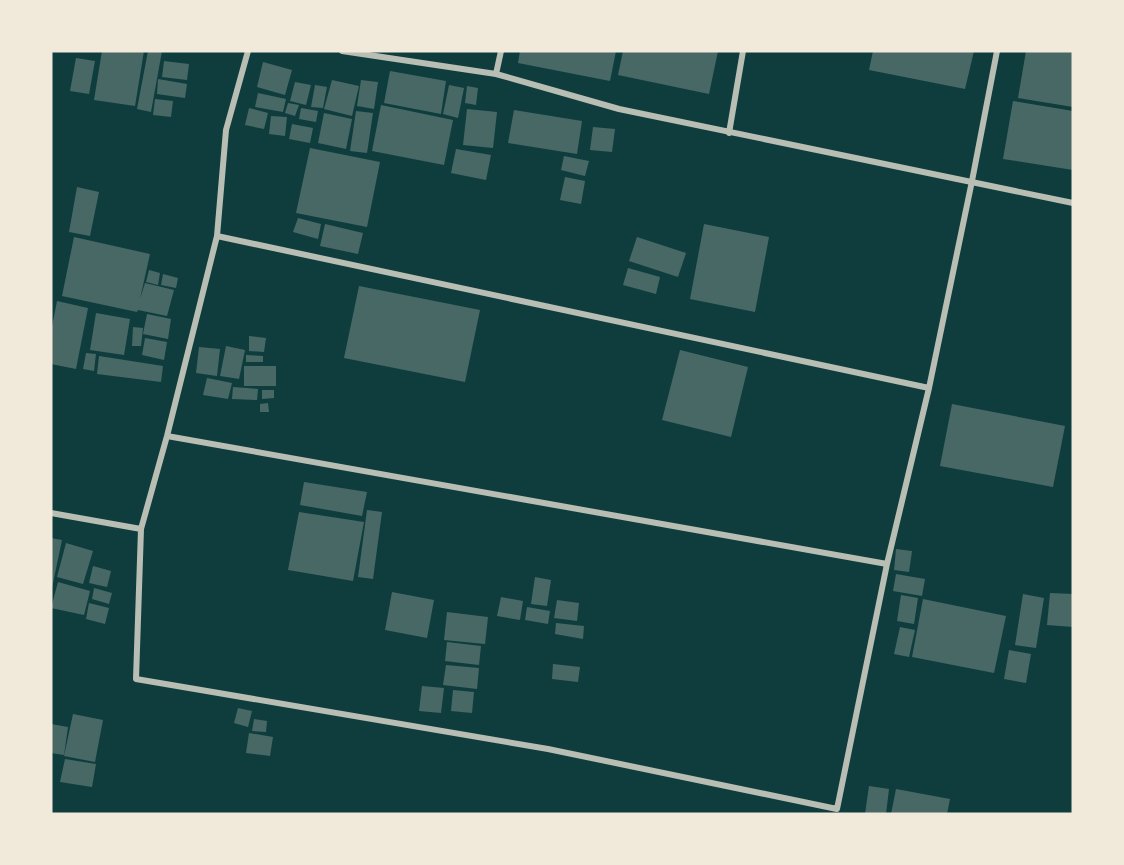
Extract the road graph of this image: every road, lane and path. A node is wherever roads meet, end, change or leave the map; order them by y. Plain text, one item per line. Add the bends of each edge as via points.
1 (248, 51) edge
2 (342, 51) edge
3 (501, 51) edge
4 (744, 51) edge
5 (997, 51) edge
6 (496, 74) junction
7 (729, 133) junction
8 (972, 181) junction
9 (1073, 203) edge
10 (217, 236) junction
11 (929, 388) junction
12 (167, 436) junction
13 (51, 513) edge
14 (141, 529) junction
15 (887, 564) junction

1 - 10 street via 226,129
2 - 6 street
3 - 6 street
4 - 7 street
5 - 8 street
6 - 7 street via 619,109
7 - 8 street
8 - 9 street
8 - 11 street
10 - 11 street
10 - 12 street
11 - 15 street
12 - 14 street
12 - 15 street
13 - 14 street
14 - 15 street via 136,679 548,748 837,808

